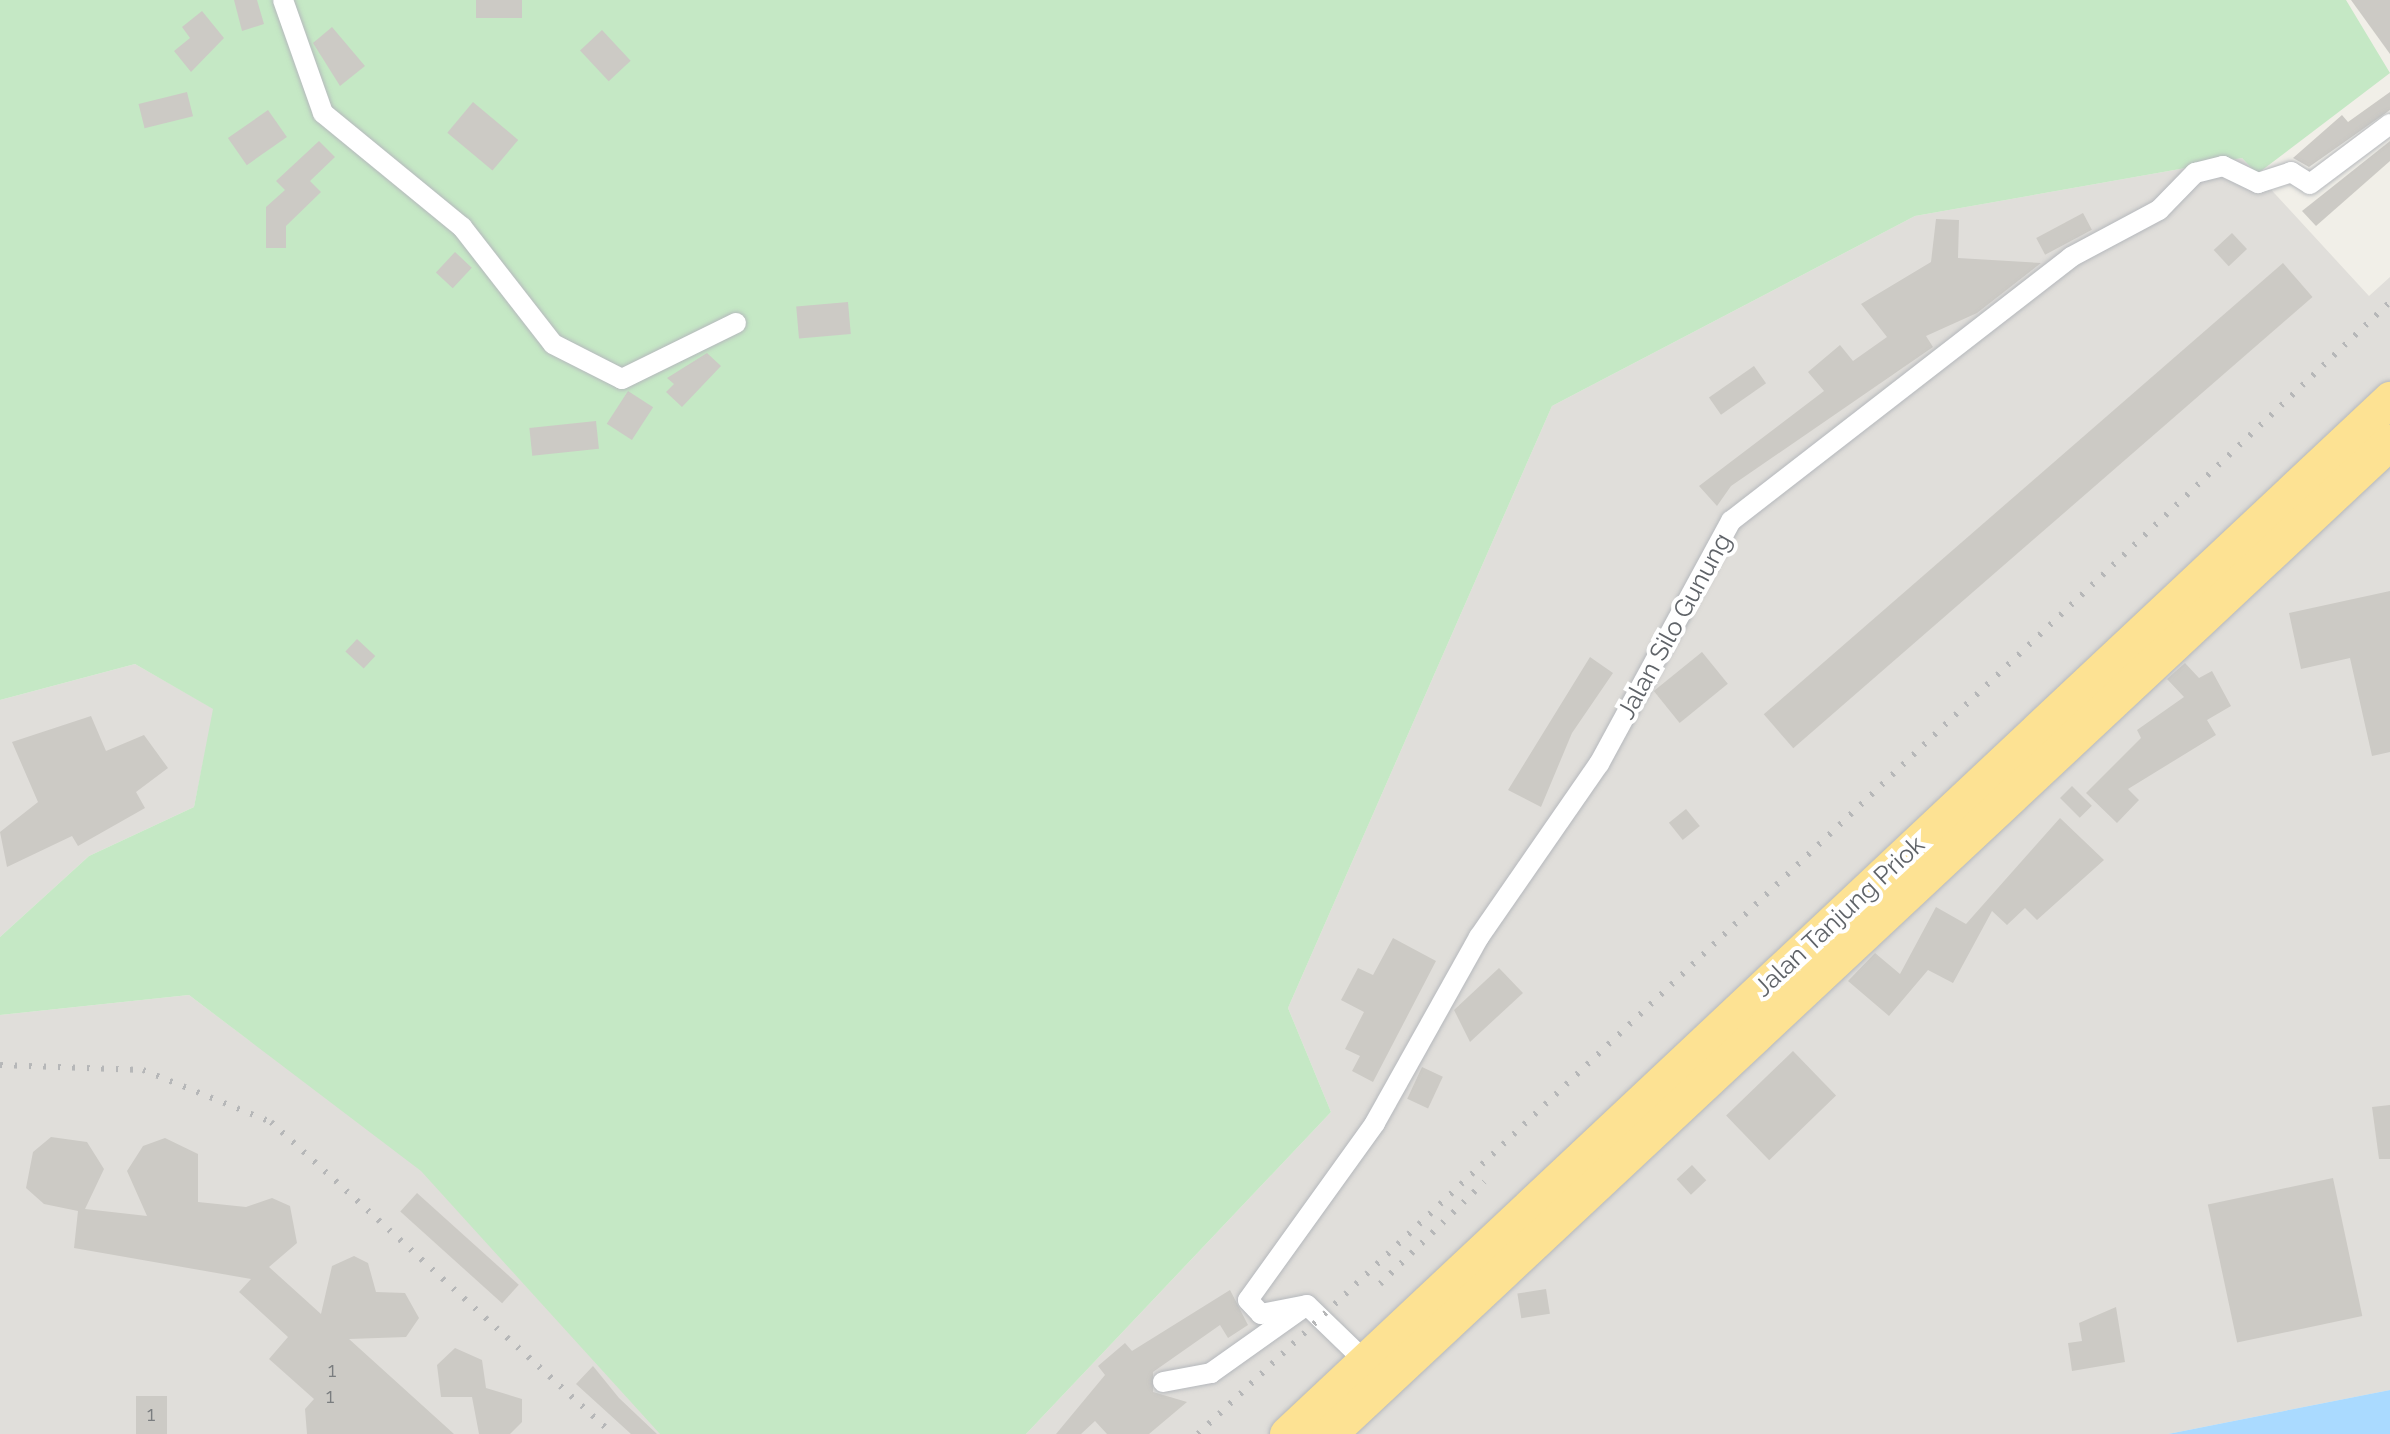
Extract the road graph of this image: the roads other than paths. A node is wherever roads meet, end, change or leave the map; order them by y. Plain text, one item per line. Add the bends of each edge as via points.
1 (282, 0) edge
2 (2390, 124) edge
3 (736, 323) dead end
4 (2390, 399) edge
5 (2390, 442) edge
6 (1307, 1304) junction
7 (1364, 1359) junction
8 (1163, 1382) dead end
9 (1288, 1434) edge
10 (1329, 1434) edge

1 - 3 street via 323,114 462,227 553,344 622,378
2 - 6 street, Jalan Silo Gunung via 2310,184 2291,172 2258,184 2214,165 2195,173 2159,210 2071,257 1731,521 1599,764 1479,937 1375,1123 1248,1300 1261,1314
4 - 7 highway, Jalan Tanjung Priok
5 - 10 highway, Jalan Tanjung Priok
6 - 7 street
6 - 8 street via 1211,1373
7 - 9 highway, Jalan Tanjung Priok

